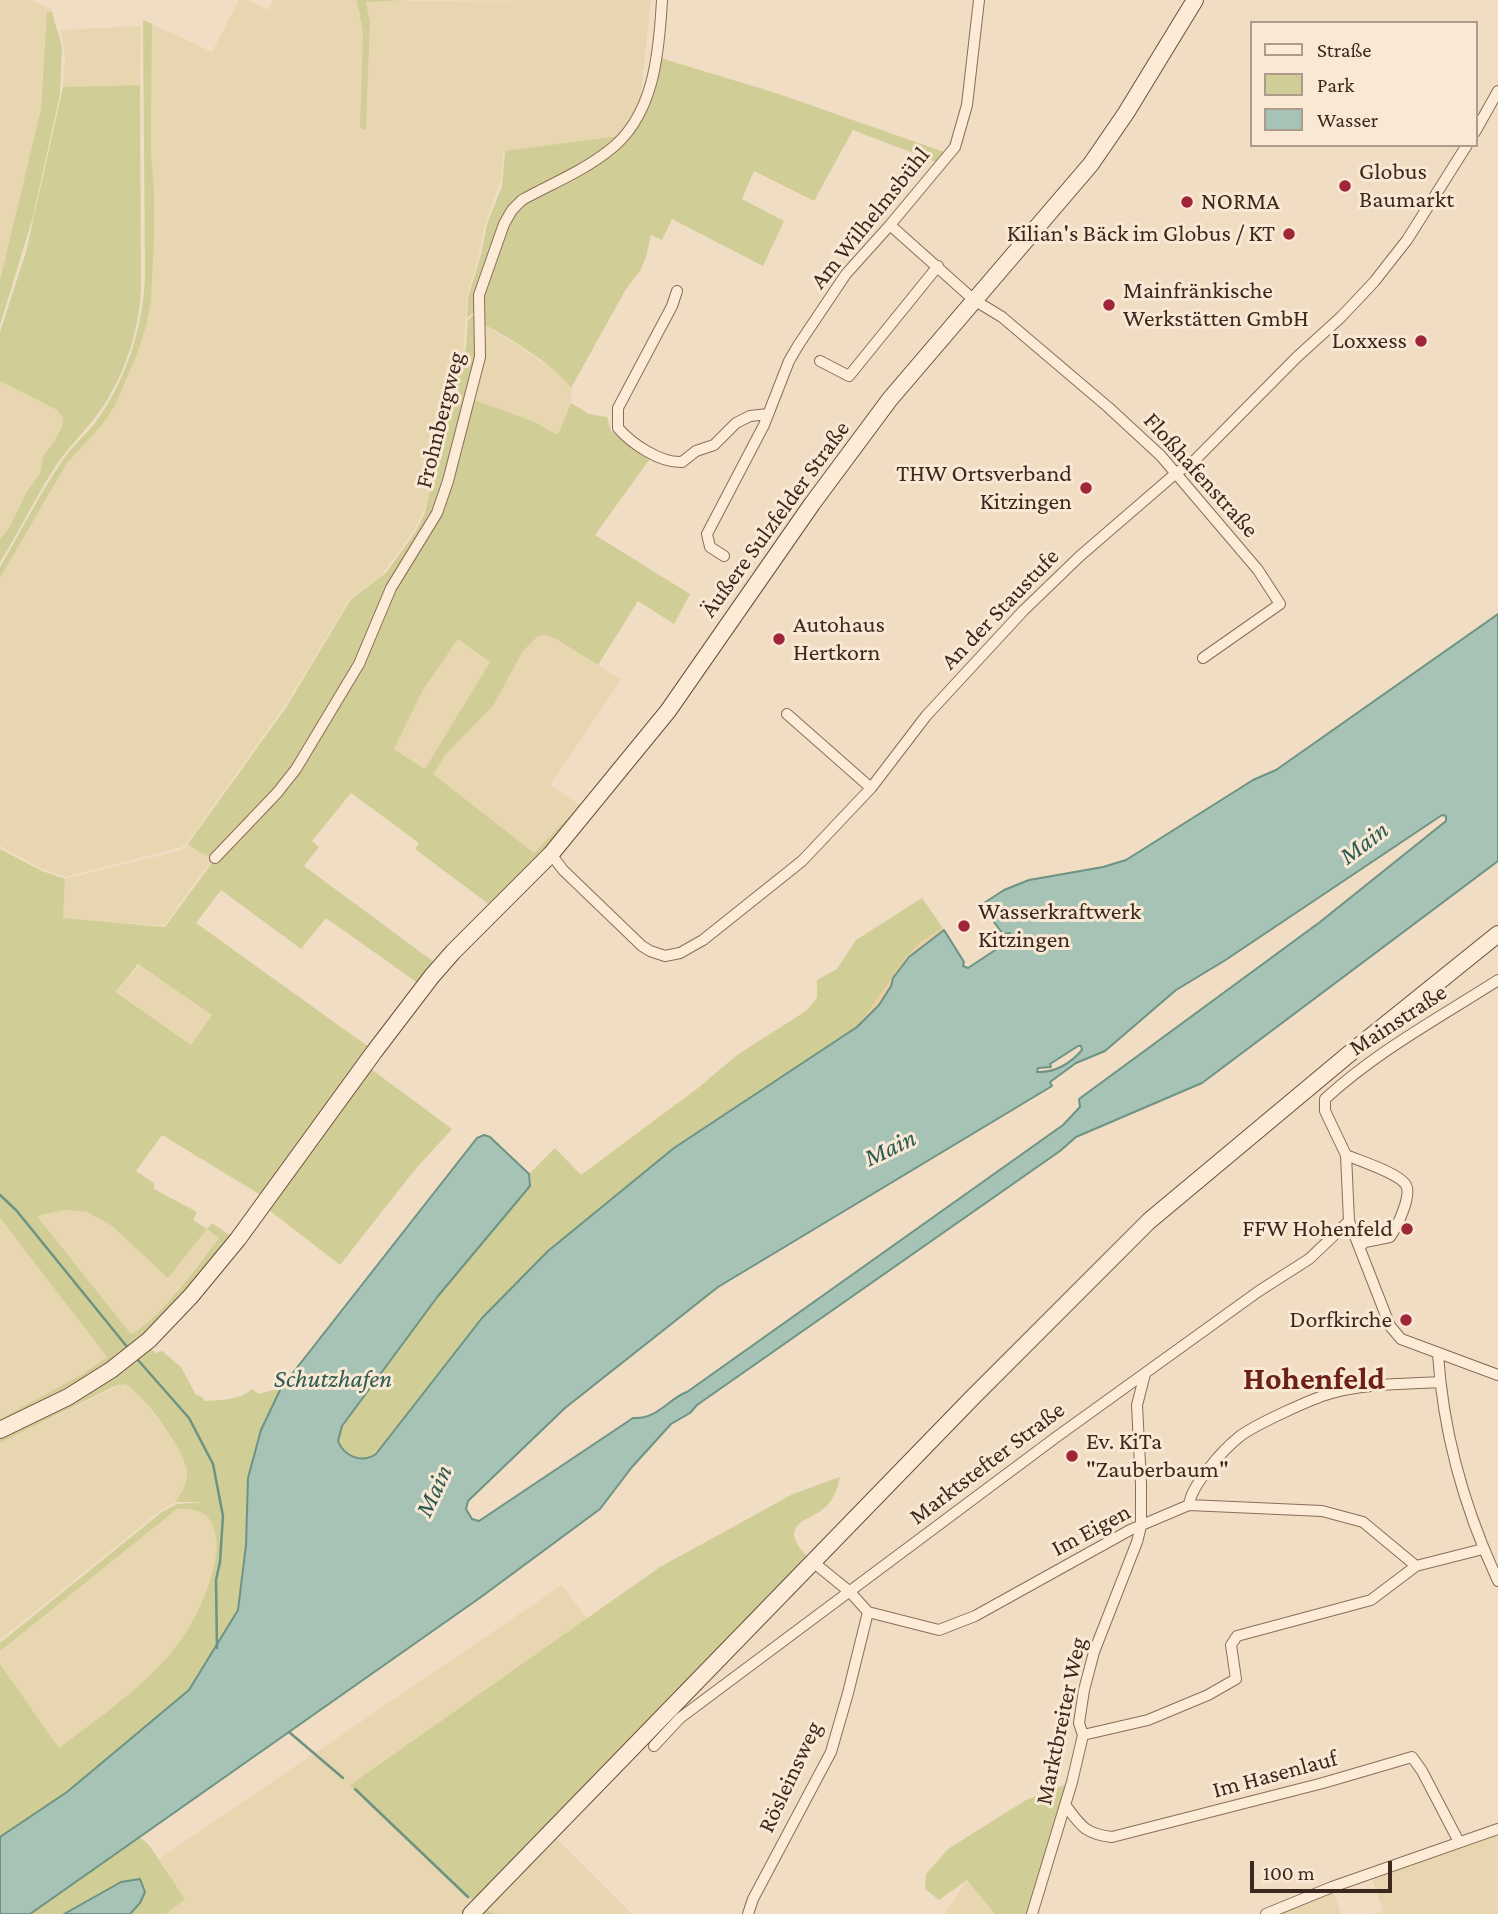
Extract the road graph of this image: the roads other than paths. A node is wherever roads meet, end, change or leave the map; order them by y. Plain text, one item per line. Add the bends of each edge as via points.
1 (662, 0) edge
2 (979, 0) edge
3 (1195, 0) edge
4 (1498, 91) edge
5 (1477, 128) edge
6 (1466, 147) edge
7 (890, 225) junction
8 (938, 266) junction
9 (677, 290) dead end
10 (974, 300) junction
11 (820, 361) dead end
12 (768, 414) junction
13 (1175, 474) junction
14 (724, 556) dead end
15 (1203, 658) dead end
16 (787, 714) dead end
17 (871, 788) junction
18 (551, 854) junction
19 (215, 858) dead end
20 (1498, 934) edge
21 (1498, 980) edge
22 (1346, 1155) junction
23 (1349, 1221) junction
24 (1360, 1246) junction
25 (1438, 1354) junction
26 (1145, 1374) junction
27 (1498, 1375) edge
28 (1440, 1382) junction
29 (0, 1430) edge
30 (1189, 1505) junction
31 (1141, 1526) junction
32 (1483, 1549) junction
33 (813, 1562) junction
34 (1416, 1566) junction
35 (1498, 1581) edge
36 (850, 1592) junction
37 (868, 1612) junction
38 (1083, 1735) junction
39 (654, 1746) dead end
40 (1066, 1806) junction
41 (1498, 1829) edge
42 (1459, 1842) junction
43 (471, 1914) edge
44 (748, 1914) edge
45 (1032, 1914) edge
46 (1266, 1914) edge

1 - 19 street, Frohnbergweg via 653,74 635,124 609,152 522,200 504,224 479,295 480,357 442,499 430,528 391,588 367,650 288,780
2 - 7 street, Am Wilhelmsbühl via 967,105 955,147
3 - 10 main road, Äußere Sulzfelder Straße via 1091,164
4 - 5 street
6 - 13 street, An der Staustufe via 1407,240 1374,282 1195,460
7 - 8 street, Floßhafenstraße
7 - 12 street, Am Wilhelmsbühl via 846,274 799,344
8 - 10 street, Floßhafenstraße
8 - 11 street via 849,376
9 - 12 street via 618,408 618,428 673,462 714,445 736,423
10 - 13 street, Floßhafenstraße via 1002,317 1108,407
10 - 18 main road, Äußere Sulzfelder Straße via 890,399 668,711
12 - 14 street, Am Wilhelmsbühl via 708,534 710,547
13 - 15 street, Floßhafenstraße via 1258,570 1280,604
13 - 17 street, An der Staustufe via 1023,611 926,716
16 - 17 street
17 - 18 street, An der Staustufe via 765,893 703,940 672,955 642,946
18 - 29 main road, Äußere Sulzfelder Straße via 453,952 237,1239 149,1340 89,1385
20 - 33 main road via 1149,1221
21 - 22 street, Mainstraße via 1400,1040 1325,1099 1325,1111
22 - 23 street
22 - 24 street via 1399,1178 1408,1193 1390,1237
23 - 24 street
23 - 26 street, Marktstefter Straße via 1309,1259
24 - 25 street via 1390,1326 1401,1339
25 - 27 street
25 - 28 street
26 - 31 street, Marktbreiter Weg via 1137,1405
26 - 36 street, Marktstefter Straße
28 - 30 street via 1331,1393 1272,1419 1239,1436 1200,1479
28 - 32 street via 1465,1498
30 - 31 street, Im Eigen
30 - 34 street, Im Eigen via 1322,1511 1363,1522
31 - 37 street, Im Eigen via 975,1616 939,1630
31 - 38 street, Marktbreiter Weg via 1094,1652 1079,1723
32 - 34 street
32 - 35 street
33 - 36 street
33 - 43 main road
34 - 38 street via 1371,1600 1237,1636 1231,1645 1236,1679 1208,1695 1148,1720
36 - 37 street
36 - 39 street, Marktstefter Straße via 680,1718
37 - 44 street, Rösleinsweg via 831,1752
38 - 40 street, Marktbreiter Weg
40 - 42 street, Im Hasenlauf via 1095,1835 1112,1837 1412,1757
40 - 45 street, Marktbreiter Weg
41 - 42 street
42 - 46 street

